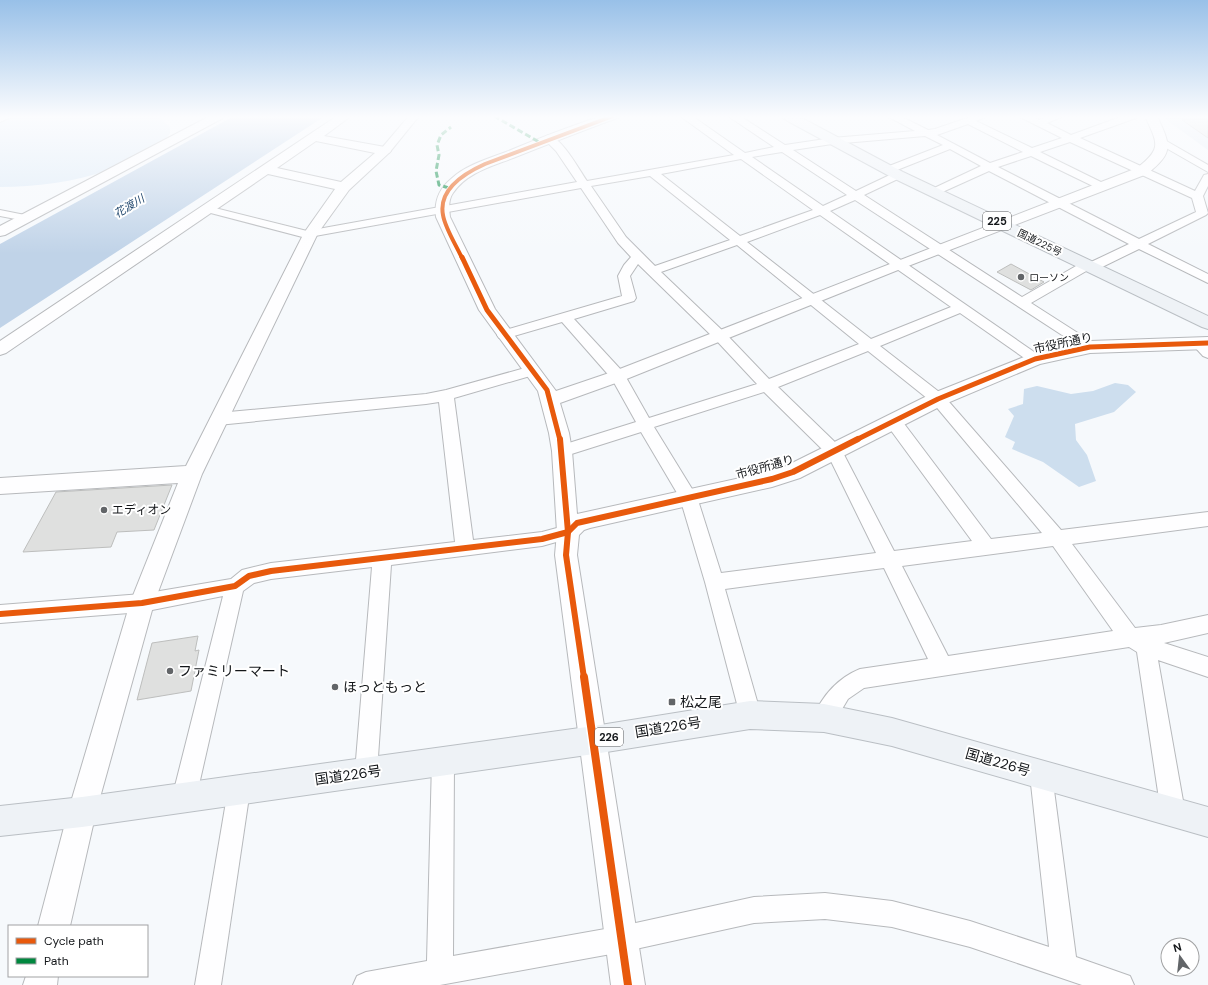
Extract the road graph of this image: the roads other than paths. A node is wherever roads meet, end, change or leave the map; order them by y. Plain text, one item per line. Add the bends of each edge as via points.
1 (132, 162) edge
2 (275, 162) edge
3 (373, 162) edge
4 (494, 162) edge
5 (569, 162) edge
6 (710, 162) edge
7 (752, 162) edge
8 (803, 162) edge
9 (873, 162) edge
10 (915, 162) edge
11 (979, 162) edge
12 (1001, 162) edge
13 (1052, 162) edge
14 (1122, 162) edge
15 (1155, 162) edge
16 (1196, 162) edge
17 (988, 167) junction
18 (265, 169) junction
19 (1208, 169) edge
20 (1142, 171) junction
21 (652, 172) junction
22 (893, 172) junction
23 (1208, 176) edge
24 (584, 184) junction
25 (344, 187) junction
26 (1103, 187) junction
27 (934, 192) junction
28 (855, 195) junction
29 (1197, 196) junction
30 (1059, 204) junction
31 (207, 209) junction
32 (441, 210) junction
33 (822, 211) junction
34 (0, 213) edge
35 (26, 218) junction
36 (1004, 225) junction
37 (0, 232) edge
38 (311, 234) junction
39 (740, 241) junction
40 (1140, 245) junction
41 (939, 250) junction
42 (638, 257) junction
43 (898, 265) junction
44 (1090, 266) junction
45 (653, 271) junction
46 (1208, 279) edge
47 (812, 299) junction
48 (1022, 303) junction
49 (961, 308) junction
50 (566, 318) junction
51 (1208, 323) edge
52 (504, 335) junction
53 (720, 336) junction
54 (870, 344) junction
55 (1090, 347) junction
56 (1205, 347) edge
57 (0, 349) edge
58 (1035, 359) junction
59 (532, 371) junction
60 (618, 376) junction
61 (767, 386) junction
62 (446, 395) junction
63 (938, 399) junction
64 (550, 400) junction
65 (218, 419) junction
66 (893, 421) junction
67 (645, 425) junction
68 (562, 451) junction
69 (834, 451) junction
70 (192, 474) junction
71 (0, 486) edge
72 (688, 497) junction
73 (1208, 519) edge
74 (568, 532) junction
75 (1058, 539) junction
76 (987, 548) junction
77 (465, 549) junction
78 (382, 558) junction
79 (890, 560) junction
80 (714, 582) junction
81 (235, 586) junction
82 (142, 603) junction
83 (0, 614) edge
84 (1208, 624) edge
85 (1138, 642) junction
86 (942, 666) junction
87 (1208, 667) edge
88 (750, 715) junction
89 (824, 718) junction
90 (594, 740) junction
91 (443, 761) junction
92 (366, 772) junction
93 (1040, 774) junction
94 (239, 790) junction
95 (184, 798) junction
96 (82, 812) junction
97 (1173, 812) junction
98 (0, 820) edge
99 (1208, 822) edge
100 (54, 925) edge
101 (622, 939) junction
102 (1064, 965) junction
103 (440, 971) junction
104 (208, 985) edge
105 (366, 985) edge
106 (628, 985) edge
107 (1121, 985) edge

1 - 35 street
2 - 18 street
3 - 25 street
4 - 32 street via 464,175 449,188 442,200
5 - 24 street
6 - 21 street
7 - 33 street
8 - 28 street
9 - 22 highway, 国道225号 / 225
10 - 22 street
11 - 17 street
12 - 17 street
13 - 26 street
14 - 20 street
15 - 20 street
16 - 19 street
17 - 27 street
17 - 30 street
18 - 25 street
18 - 31 street
20 - 26 street
20 - 29 street
21 - 24 street
21 - 39 street
22 - 27 highway, 国道225号 / 225
22 - 28 street
23 - 29 street
24 - 32 street
24 - 42 street via 622,240
25 - 38 street
26 - 30 street
27 - 36 highway, 国道225号 / 225
28 - 33 street
28 - 41 street
29 - 40 street via 1202,213
30 - 36 street
30 - 40 street
31 - 38 street
31 - 57 street
32 - 38 street
32 - 52 street via 486,310
33 - 39 street
33 - 43 street
34 - 35 street
35 - 37 street
36 - 41 street
36 - 44 highway, 国道225号 / 225
38 - 65 street
39 - 45 street
39 - 47 street
40 - 44 street
40 - 46 street
41 - 43 street
41 - 48 street
42 - 45 street
42 - 50 street via 623,277 629,298
43 - 47 street
43 - 49 street
44 - 48 street
44 - 51 highway, 国道225号 / 225
45 - 53 street
47 - 53 street
47 - 54 street
48 - 55 street
49 - 54 street
49 - 58 street
50 - 52 street via 554,319
50 - 60 street
52 - 59 street
53 - 60 street
53 - 61 street
54 - 61 street
54 - 63 street
55 - 56 street, 市役所通り
55 - 58 street, 市役所通り
58 - 63 street, 市役所通り
59 - 62 street
59 - 64 street via 547,390
60 - 64 street
60 - 67 street
61 - 67 street
61 - 69 street
62 - 65 street
62 - 77 street
63 - 66 street, 市役所通り
63 - 75 street
64 - 68 street
65 - 70 street
66 - 69 street, 市役所通り
66 - 76 street
67 - 68 street
67 - 72 street
68 - 74 street
69 - 72 street, 市役所通り via 793,472
69 - 79 street
70 - 71 street
70 - 82 street
72 - 74 street, 市役所通り via 590,519 578,523
72 - 80 street
73 - 75 street
74 - 77 street via 542,539
74 - 90 street via 566,555
75 - 76 street
75 - 85 street
76 - 79 street
77 - 78 street
78 - 81 street via 271,571 249,576
78 - 92 street
79 - 80 street
79 - 86 street
80 - 88 street
81 - 82 street
81 - 95 street
82 - 83 street
82 - 96 street
84 - 85 street via 1161,634
85 - 86 street
85 - 87 street
85 - 97 street
86 - 89 street via 860,679 841,692
88 - 89 highway, 国道226号 / 226
88 - 90 highway, 国道226号 / 226
89 - 93 highway, 国道226号 / 226 via 892,732
90 - 91 highway, 国道226号 / 226
90 - 101 street
91 - 92 highway, 国道226号 / 226
91 - 103 street
92 - 94 highway, 国道226号 / 226
93 - 97 highway, 国道226号 / 226
93 - 102 street
94 - 95 highway, 国道226号 / 226
94 - 104 street
95 - 96 highway, 国道226号 / 226
96 - 98 highway, 国道226号 / 226
96 - 100 street
97 - 99 highway, 国道226号 / 226
101 - 102 street via 754,910 824,906 892,914 970,934
101 - 103 street
101 - 106 street
102 - 107 street
103 - 105 street

